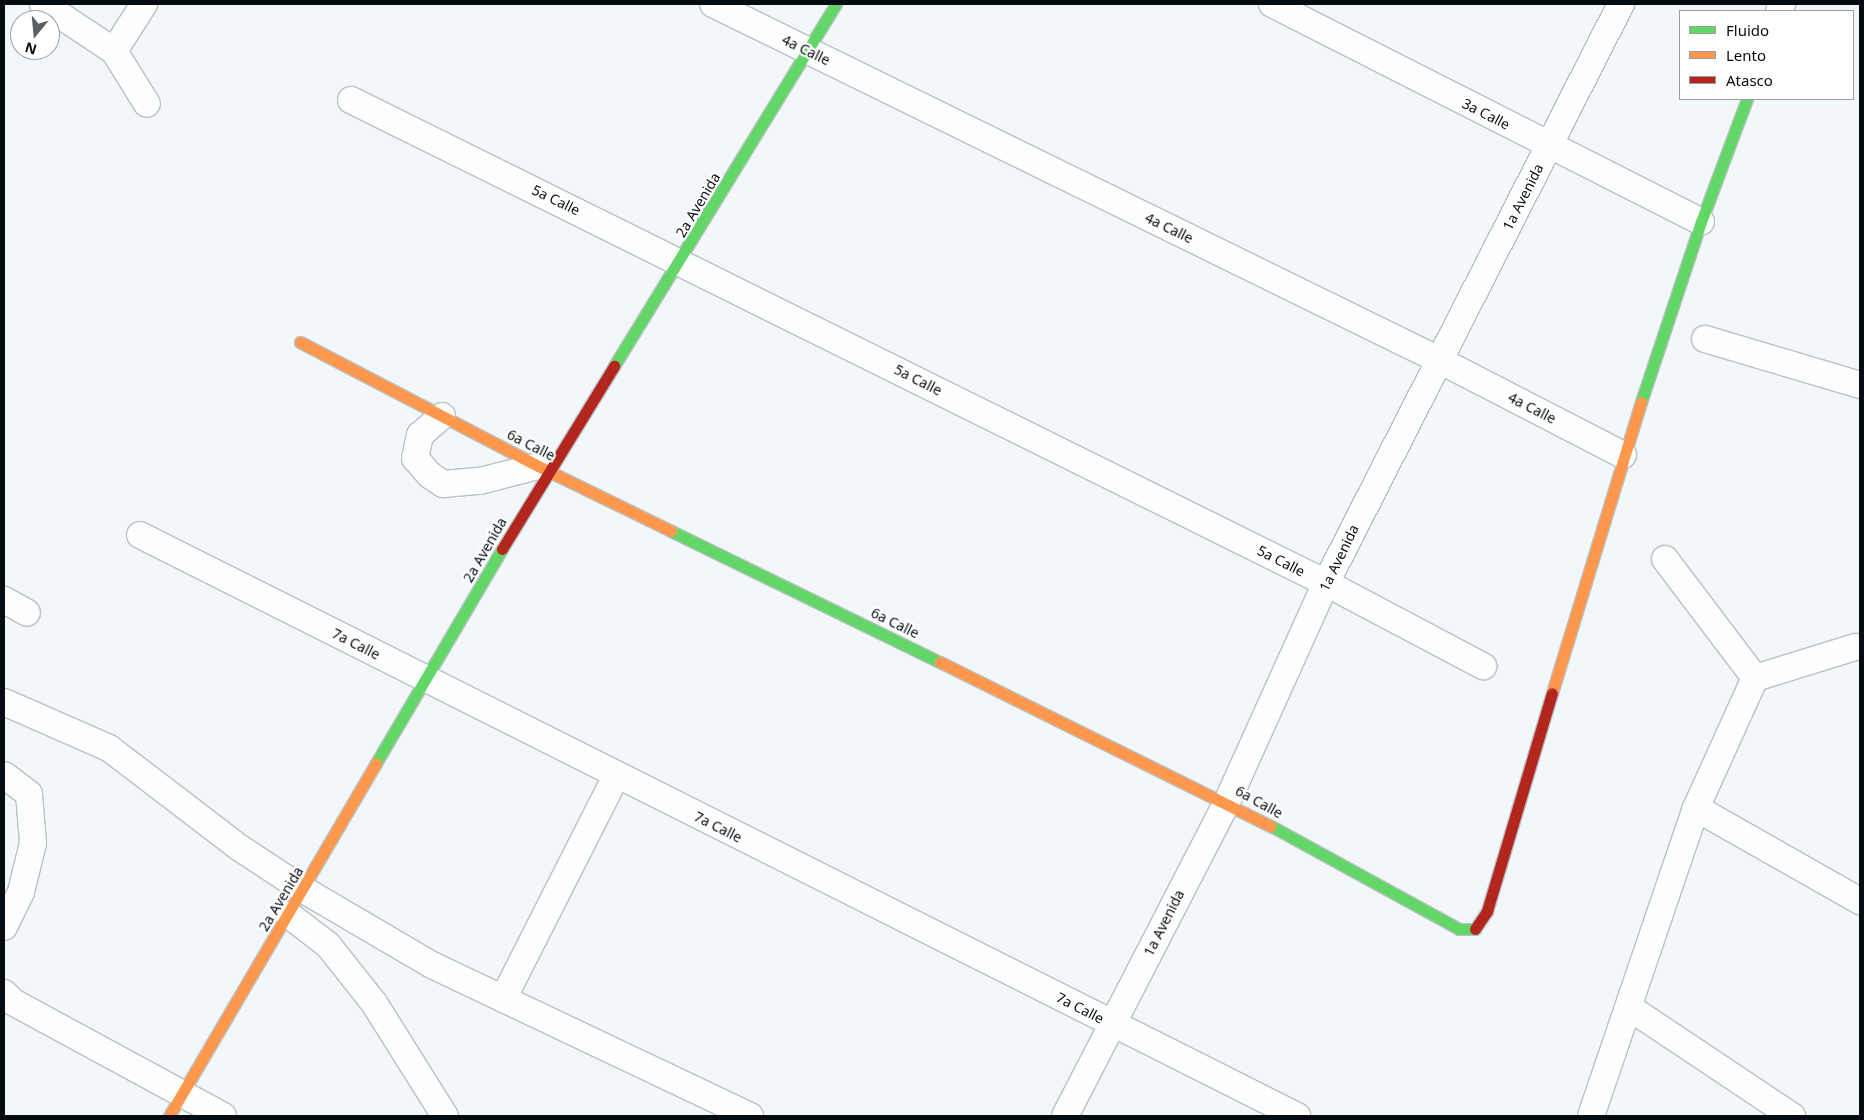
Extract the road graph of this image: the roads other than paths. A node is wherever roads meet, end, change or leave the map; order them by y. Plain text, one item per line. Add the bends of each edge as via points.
1 (43, 4) edge
2 (144, 4) edge
3 (713, 4) edge
4 (836, 4) edge
5 (1272, 4) edge
6 (1621, 4) edge
7 (114, 51) junction
8 (808, 51) junction
9 (351, 100) dead end
10 (1747, 100) edge
11 (148, 104) dead end
12 (1550, 146) junction
13 (1701, 222) junction
14 (681, 261) junction
15 (1705, 339) dead end
16 (300, 342) dead end
17 (1439, 360) junction
18 (1860, 385) edge
19 (442, 416) junction
20 (1623, 455) junction
21 (543, 468) junction
22 (140, 535) dead end
23 (1665, 560) dead end
24 (1326, 583) junction
25 (4, 600) edge
26 (27, 613) dead end
27 (1858, 642) edge
28 (1483, 666) dead end
29 (1755, 678) junction
30 (427, 680) junction
31 (4, 702) edge
32 (4, 775) edge
33 (616, 776) junction
34 (1227, 802) junction
35 (1696, 808) junction
36 (304, 890) junction
37 (1857, 891) edge
38 (289, 914) junction
39 (4, 927) edge
40 (4, 993) edge
41 (503, 998) junction
42 (1630, 1008) junction
43 (1112, 1024) junction
44 (174, 1105) edge
45 (223, 1116) edge
46 (445, 1116) edge
47 (750, 1116) edge
48 (1065, 1116) edge
49 (1297, 1116) edge
50 (1591, 1116) edge
51 (1792, 1116) edge

1 - 7 street
2 - 7 street
3 - 8 street, 4a Calle
4 - 8 street, 2a Avenida
5 - 12 street, 3a Calle
6 - 12 street, 1a Avenida
7 - 11 street
8 - 14 street, 2a Avenida
8 - 17 street, 4a Calle
9 - 14 street, 5a Calle
10 - 13 street
12 - 13 street, 3a Calle
12 - 17 street, 1a Avenida
13 - 20 street
14 - 21 street, 2a Avenida
14 - 24 street, 5a Calle
15 - 18 street
16 - 19 street, 6a Calle
17 - 20 street, 4a Calle
17 - 24 street, 1a Avenida
19 - 21 street, 6a Calle
19 - 21 street via 420,434 415,458 443,484 480,481
20 - 34 street, 6a Calle via 1486,911 1475,929 1459,929
21 - 30 street, 2a Avenida
21 - 34 street, 6a Calle
22 - 30 street, 7a Calle
23 - 29 street
24 - 28 street, 5a Calle
24 - 34 street, 1a Avenida
25 - 26 street
27 - 29 street
29 - 35 street
30 - 33 street, 7a Calle
30 - 36 street, 2a Avenida
31 - 36 street via 110,748 204,822
32 - 39 street via 29,794 33,843 20,892
33 - 41 street
33 - 43 street, 7a Calle
34 - 43 street, 1a Avenida
35 - 37 street
35 - 42 street
36 - 38 street, 2a Avenida
36 - 41 street via 432,964
38 - 44 street, 2a Avenida
38 - 46 street via 328,945 374,1003
40 - 44 street via 13,1002
41 - 47 street
42 - 50 street
42 - 51 street
43 - 48 street, 1a Avenida
43 - 49 street, 7a Calle
44 - 45 street

